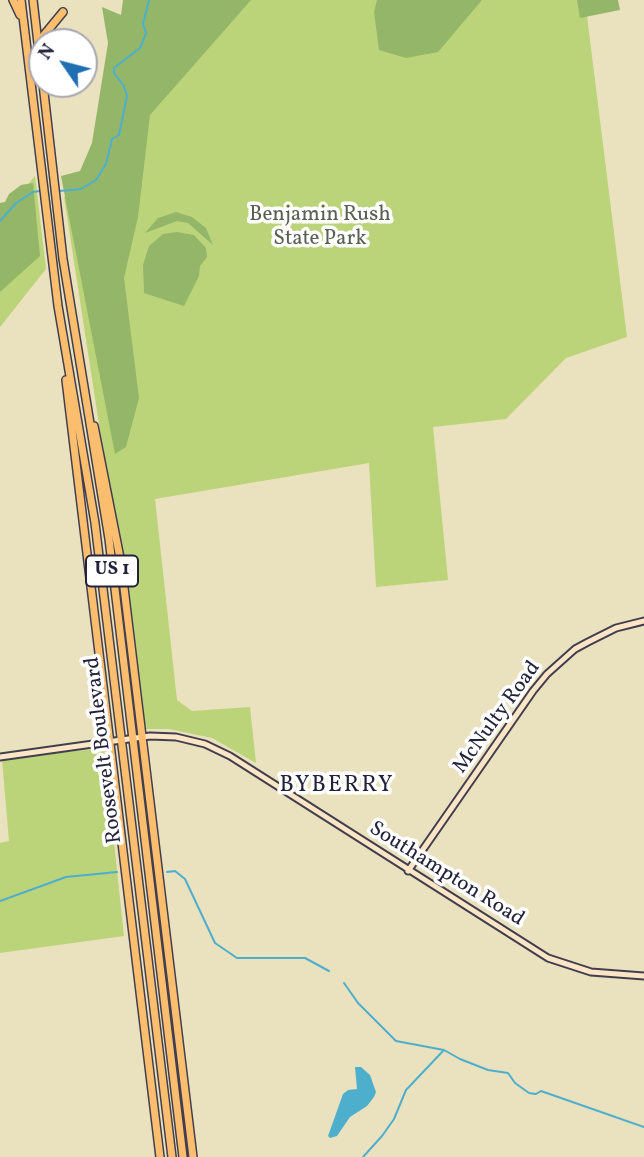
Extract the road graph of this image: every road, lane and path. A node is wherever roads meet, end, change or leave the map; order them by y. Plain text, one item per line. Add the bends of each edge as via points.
1 (13, 0) edge
2 (21, 0) edge
3 (33, 0) edge
4 (64, 12) dead end
5 (23, 24) junction
6 (36, 28) edge
7 (49, 28) edge
8 (44, 98) edge
9 (64, 341) junction
10 (88, 404) junction
11 (644, 621) edge
12 (142, 737) junction
13 (133, 738) junction
14 (121, 740) junction
15 (110, 742) junction
16 (0, 757) edge
17 (146, 853) junction
18 (135, 855) junction
19 (408, 871) junction
20 (162, 896) junction
21 (130, 908) junction
22 (644, 976) edge
23 (160, 1157) edge
24 (172, 1157) edge
25 (183, 1157) edge
26 (193, 1157) edge

1 - 5 highway
2 - 5 highway, US 1
3 - 6 highway
4 - 7 highway
5 - 9 highway, Roosevelt Boulevard / US 1
8 - 10 highway, Roosevelt Boulevard / US 1 via 67,283
9 - 14 highway, Roosevelt Boulevard / US 1 via 94,523
9 - 15 highway, Roosevelt Boulevard / US 1
10 - 12 highway, Roosevelt Boulevard / US 1 via 118,541
10 - 13 highway, Roosevelt Boulevard / US 1
11 - 19 street, McNulty Road via 616,628 575,649 547,674
12 - 13 street, Southampton Road
12 - 19 street, Southampton Road via 176,737 218,749
12 - 20 highway, Roosevelt Boulevard / US 1
13 - 14 street, Southampton Road
13 - 17 highway, Roosevelt Boulevard / US 1
14 - 15 street, Southampton Road
14 - 18 highway, Roosevelt Boulevard / US 1
15 - 16 street, Southampton Road
15 - 21 highway, Roosevelt Boulevard / US 1
17 - 20 highway
17 - 25 highway, Roosevelt Boulevard / US 1
18 - 21 highway
18 - 24 highway, Roosevelt Boulevard / US 1
19 - 22 street, Southampton Road via 548,958 591,972
20 - 26 highway, Roosevelt Boulevard / US 1
21 - 23 highway, Roosevelt Boulevard / US 1

